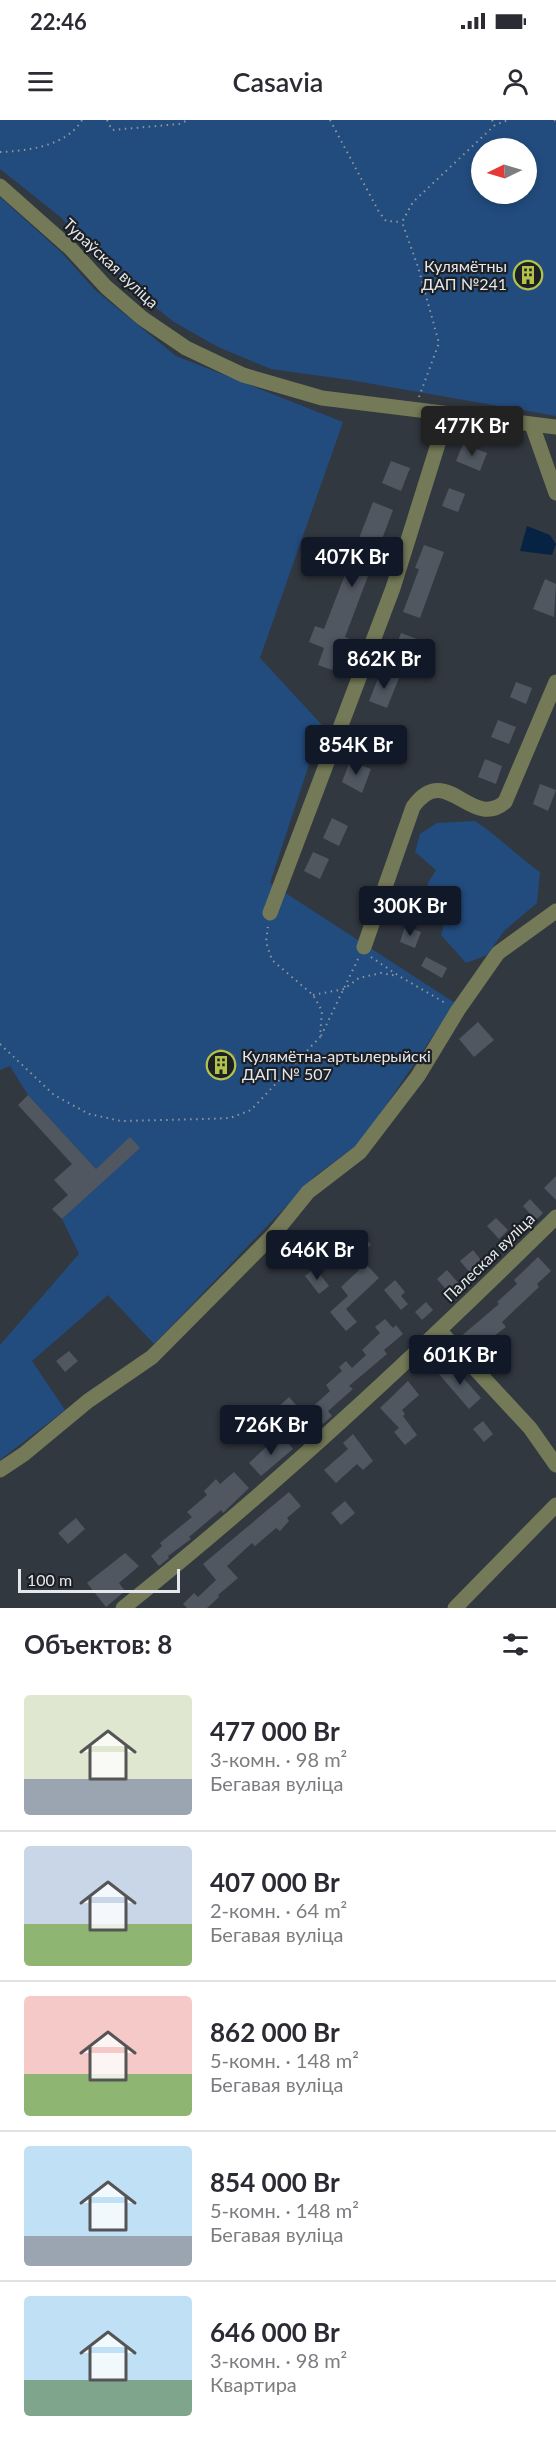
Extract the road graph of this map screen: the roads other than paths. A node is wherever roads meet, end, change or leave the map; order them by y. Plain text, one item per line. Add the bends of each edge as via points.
1 (0, 186) edge
2 (440, 414) junction
3 (532, 425) junction
4 (556, 427) edge
5 (556, 494) edge
6 (556, 682) edge
7 (556, 911) edge
8 (270, 913) road end
9 (364, 947) road end
10 (556, 1217) edge
11 (440, 1331) junction
12 (556, 1465) edge
13 (0, 1470) edge
14 (556, 1504) edge
15 (123, 1608) edge
16 (455, 1608) edge

1 - 2 street, Тураўская вуліца via 71,249 106,287 186,348 243,375 322,398
2 - 3 street, Тураўская вуліца
2 - 8 street via 438,444 393,588
3 - 4 street, Тураўская вуліца
3 - 5 street
6 - 9 street via 505,802 497,809 486,811 443,791 422,795 413,807
7 - 13 street via 498,953 418,1076 360,1152 308,1192 274,1234 152,1357
10 - 11 street, Палеская вуліца
11 - 12 street via 530,1428
11 - 15 street, Палеская вуліца
14 - 16 street

